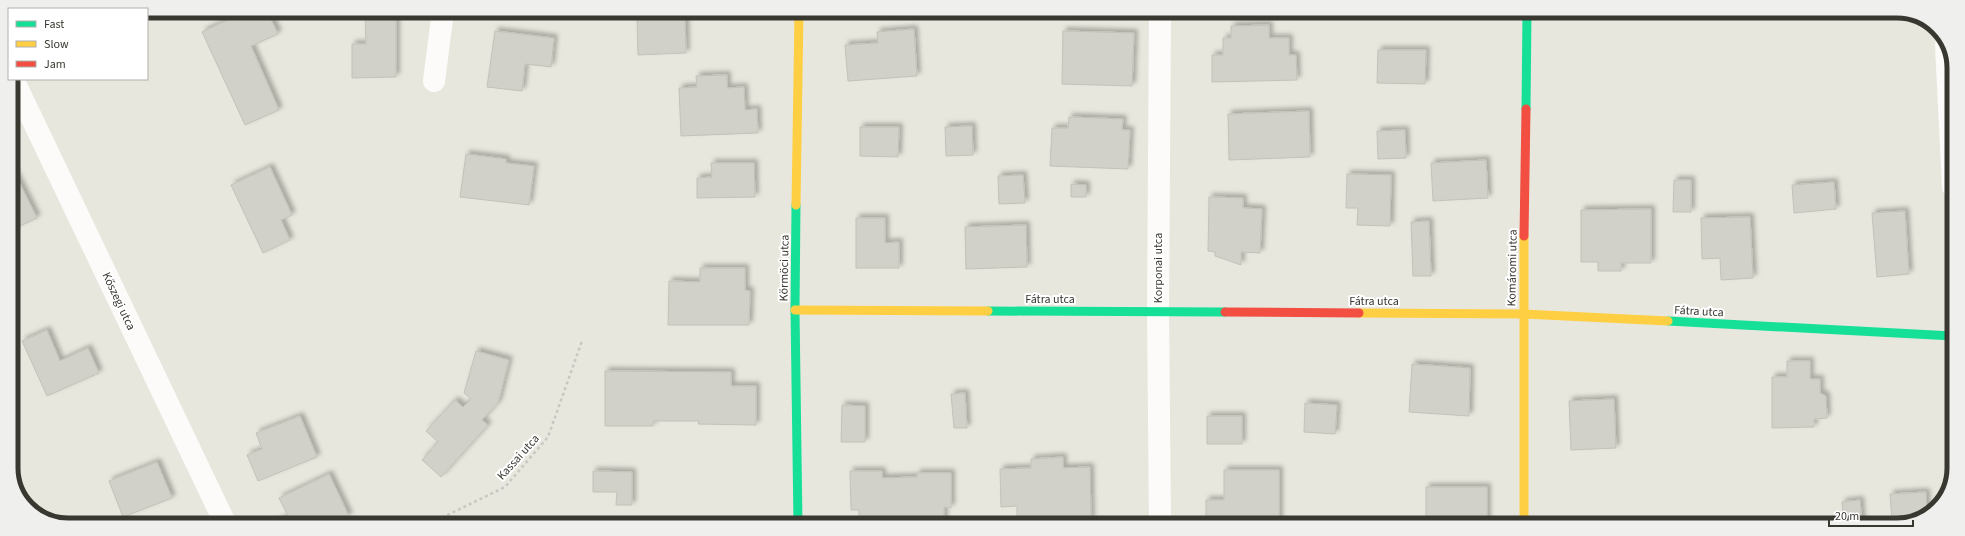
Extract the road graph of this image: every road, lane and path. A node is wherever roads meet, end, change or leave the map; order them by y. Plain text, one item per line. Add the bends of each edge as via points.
1 (442, 18) edge
2 (800, 18) edge
3 (1160, 18) edge
4 (1527, 18) edge
5 (434, 80) dead end
6 (18, 89) edge
7 (795, 310) junction
8 (1158, 311) junction
9 (1523, 314) junction
10 (1947, 336) edge
11 (582, 341) dead end
12 (223, 518) edge
13 (443, 518) edge
14 (798, 518) edge
15 (1160, 518) edge
16 (1524, 518) edge

1 - 5 street
2 - 7 street, Körmöci utca
3 - 8 street, Korponai utca
4 - 9 street, Komáromi utca
6 - 12 street, Kőszegi utca
7 - 8 street, Fátra utca
7 - 14 street, Körmöci utca
8 - 9 street, Fátra utca
8 - 15 street, Korponai utca
9 - 10 street, Fátra utca
9 - 16 street, Komáromi utca
11 - 13 path, Kassai utca via 548,436 505,487

